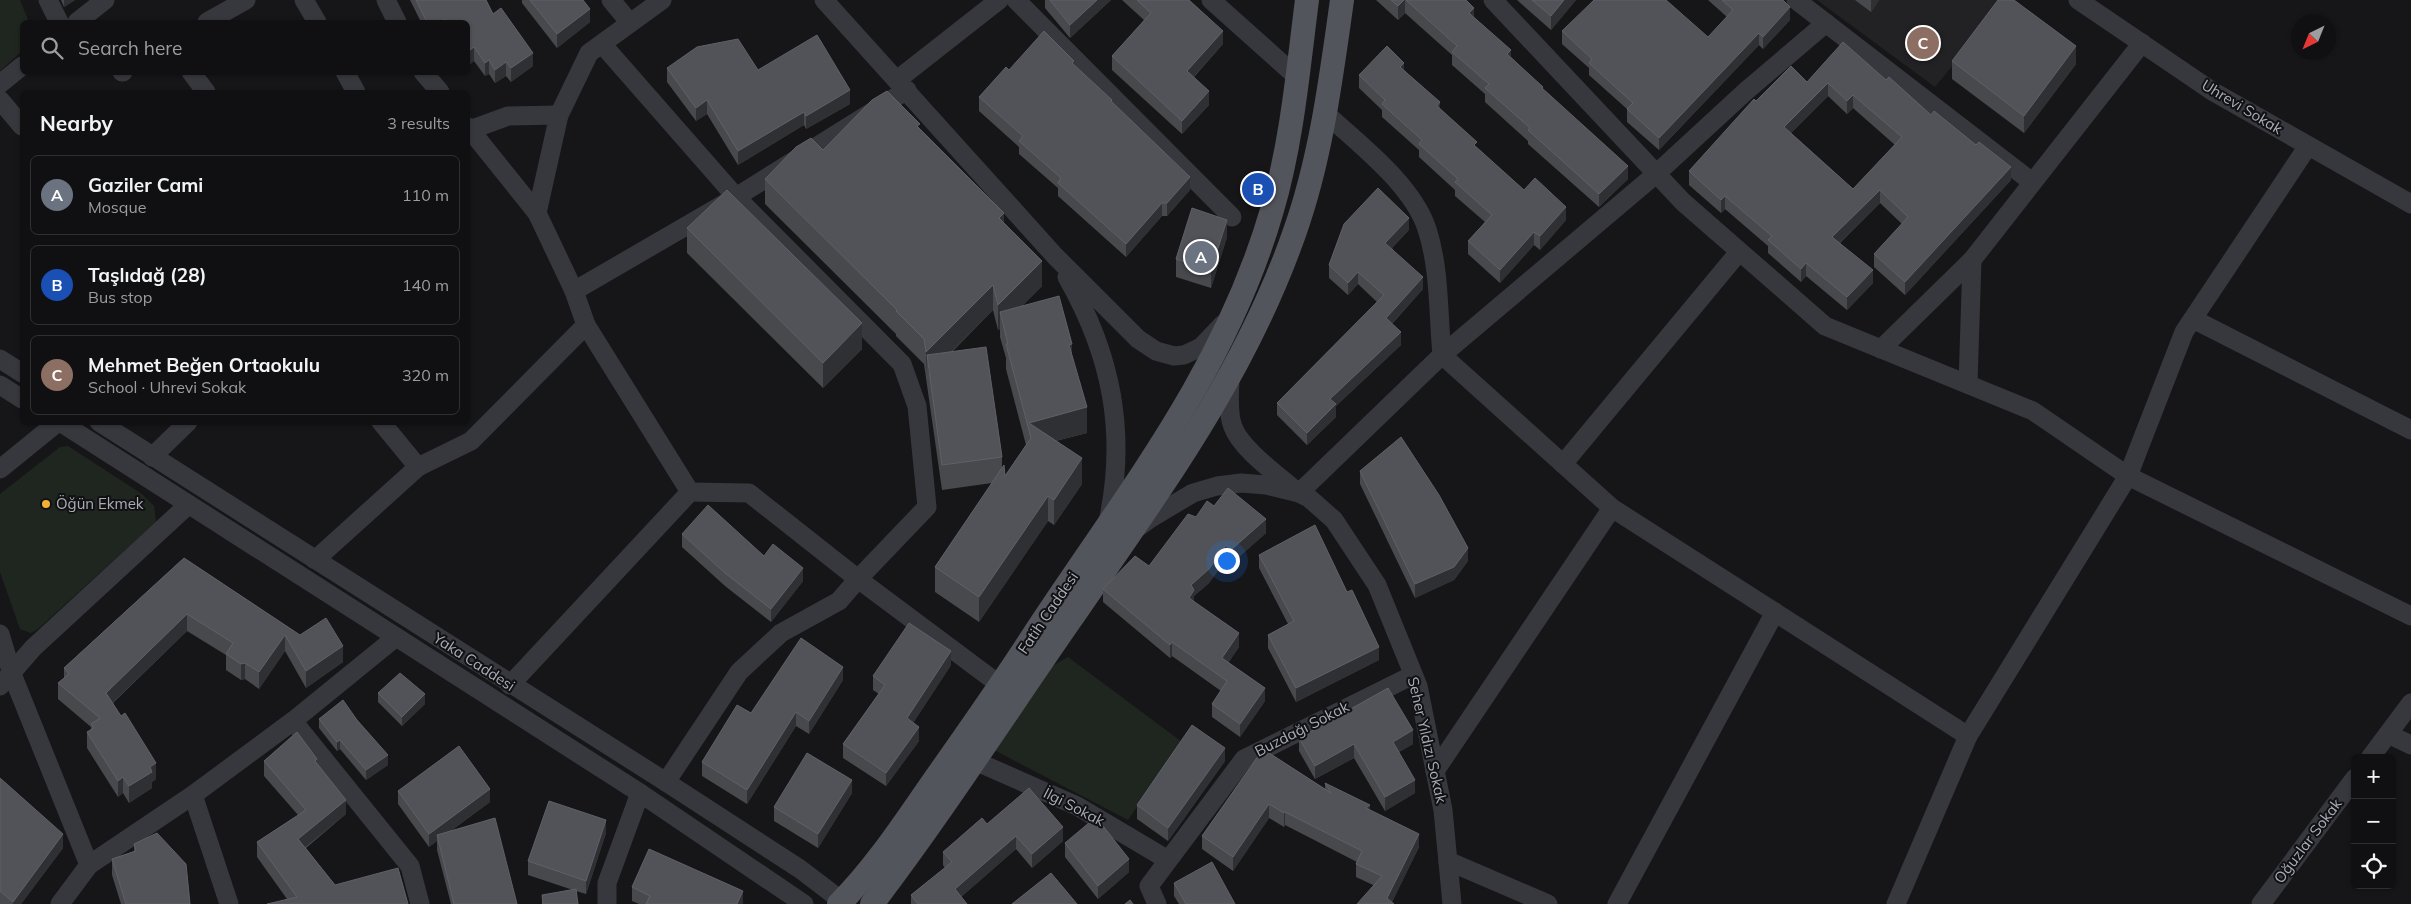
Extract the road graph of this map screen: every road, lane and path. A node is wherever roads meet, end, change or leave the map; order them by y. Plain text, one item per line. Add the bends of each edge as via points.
1 (48, 0) edge
2 (104, 0) edge
3 (246, 0) edge
4 (304, 0) edge
5 (386, 0) edge
6 (612, 0) edge
7 (662, 0) edge
8 (824, 0) edge
9 (999, 0) edge
10 (1016, 0) edge
11 (1211, 0) edge
12 (1307, 0) edge
13 (1342, 0) edge
14 (1493, 0) edge
15 (1796, 0) edge
16 (2078, 0) edge
17 (58, 20) edge
18 (79, 20) edge
19 (211, 20) edge
20 (316, 20) edge
21 (397, 20) edge
22 (630, 23) junction
23 (1826, 23) junction
24 (2142, 43) junction
25 (602, 44) junction
26 (20, 68) edge
27 (193, 75) edge
28 (347, 75) edge
29 (426, 75) edge
30 (1297, 77) junction
31 (0, 84) edge
32 (902, 85) junction
33 (204, 90) edge
34 (355, 90) edge
35 (438, 90) edge
36 (0, 100) edge
37 (1324, 112) junction
38 (559, 115) junction
39 (20, 124) edge
40 (470, 128) edge
41 (470, 129) edge
42 (2308, 146) junction
43 (1656, 174) junction
44 (2032, 182) junction
45 (736, 197) junction
46 (2411, 204) edge
47 (537, 212) junction
48 (1232, 217) dead end
49 (1740, 252) junction
50 (1055, 256) junction
51 (1972, 260) junction
52 (574, 291) junction
53 (1236, 308) junction
54 (2193, 319) junction
55 (586, 325) junction
56 (1881, 349) junction
57 (1442, 355) junction
58 (0, 359) edge
59 (20, 372) edge
60 (1230, 376) junction
61 (1968, 384) junction
62 (0, 385) edge
63 (20, 398) edge
64 (55, 425) edge
65 (64, 425) edge
66 (104, 425) edge
67 (185, 425) edge
68 (383, 425) edge
69 (2411, 430) edge
70 (152, 457) junction
71 (1563, 464) junction
72 (418, 467) junction
73 (0, 469) edge
74 (2128, 476) junction
75 (690, 492) junction
76 (1299, 493) junction
77 (187, 506) junction
78 (1612, 508) junction
79 (1106, 529) junction
80 (1128, 535) junction
81 (315, 560) junction
82 (858, 579) junction
83 (1775, 612) junction
84 (2411, 616) edge
85 (0, 634) edge
86 (395, 638) junction
87 (1413, 675) junction
88 (6, 680) edge
89 (510, 685) junction
90 (1000, 685) junction
91 (2411, 703) edge
92 (293, 722) junction
93 (2388, 734) junction
94 (1968, 736) junction
95 (2411, 745) edge
96 (2373, 754) edge
97 (975, 761) junction
98 (1435, 770) junction
99 (666, 782) junction
100 (2351, 783) edge
101 (640, 793) junction
102 (193, 795) junction
103 (1168, 860) junction
104 (1448, 861) junction
105 (88, 865) junction
106 (842, 903) edge
107 (60, 904) edge
108 (229, 904) edge
109 (420, 904) edge
110 (607, 904) edge
111 (804, 904) edge
112 (872, 904) edge
113 (1157, 904) edge
114 (1452, 904) edge
115 (1548, 904) edge
116 (1617, 904) edge
117 (1896, 904) edge
118 (2261, 904) edge

1 - 17 street
2 - 18 street
3 - 19 street
4 - 20 street
5 - 21 street
6 - 22 street
7 - 22 street
8 - 32 street
9 - 32 street
10 - 48 street
11 - 30 street
12 - 30 main road, Fatih Caddesi
13 - 37 main road, Fatih Caddesi
14 - 43 street
15 - 23 street
16 - 24 street, Uhrevi Sokak
22 - 25 street
23 - 43 street
23 - 44 street
24 - 42 street, Uhrevi Sokak via 2212,91
24 - 44 street
25 - 38 street via 590,53
25 - 45 street
26 - 31 street
27 - 33 street
28 - 34 street
29 - 35 street
30 - 53 main road, Fatih Caddesi via 1282,173 1272,211
32 - 45 street
32 - 50 street
36 - 39 street
37 - 57 street via 1394,178 1426,228 1433,257
37 - 60 main road, Fatih Caddesi via 1307,195 1285,259 1260,319
38 - 40 street via 508,116
38 - 47 street
41 - 47 street
42 - 46 street, Uhrevi Sokak
42 - 54 street
43 - 49 street
43 - 57 street
44 - 51 street
45 - 52 street
45 - 82 street via 902,364 917,406 926,507
47 - 52 street
49 - 56 street via 1825,326
49 - 71 street
50 - 53 street via 1138,339 1156,352 1184,355 1196,351
50 - 79 street via 1080,301 1100,349 1109,382 1117,451 1116,479
51 - 56 street
51 - 61 street
52 - 55 street
53 - 79 main road, Fatih Caddesi via 1178,420
54 - 69 street
54 - 74 street via 2184,332
55 - 72 street via 471,441
55 - 75 street
56 - 61 street
57 - 71 street
57 - 76 street
58 - 59 street
60 - 76 street via 1230,418 1236,433
60 - 80 main road, Fatih Caddesi via 1182,457
61 - 74 street via 2033,411
62 - 63 street
64 - 73 street
65 - 77 street, Yaka Caddesi
66 - 70 street, Yaka Caddesi
67 - 70 street
68 - 72 street
70 - 81 street, Yaka Caddesi
71 - 78 street
72 - 81 street
74 - 84 street
74 - 94 street
75 - 82 street via 748,493
75 - 89 street
76 - 80 street via 1266,485 1241,483 1217,486 1172,504
76 - 87 street, Seher Yıldızı Sokak via 1310,498 1334,520 1377,585
77 - 86 street, Yaka Caddesi
77 - 88 street via 33,648
78 - 83 street
78 - 98 street
79 - 90 main road, Fatih Caddesi
80 - 97 main road, Fatih Caddesi
81 - 89 street, Yaka Caddesi
82 - 90 street
82 - 99 street via 839,601 781,633 740,672
83 - 94 street
83 - 116 street
85 - 88 street
86 - 92 street
86 - 101 street, Yaka Caddesi
87 - 98 street, Seher Yıldızı Sokak
87 - 103 street, Buzdağı Sokak via 1244,759
88 - 105 street
89 - 99 street, Yaka Caddesi
90 - 106 main road, Fatih Caddesi via 916,806
91 - 93 street
92 - 102 street
92 - 109 street via 410,866
93 - 95 street
93 - 96 street
94 - 117 street
97 - 103 street, İlgi Sokak via 1078,806
97 - 112 main road, Fatih Caddesi
98 - 104 street, Seher Yıldızı Sokak
99 - 106 street, Yaka Caddesi via 800,869
100 - 118 street, Oğuzlar Sokak
101 - 110 street via 607,884
101 - 111 street, Yaka Caddesi
102 - 105 street
102 - 108 street
103 - 113 street, Buzdağı Sokak via 1149,886
104 - 114 street, Seher Yıldızı Sokak
104 - 115 street
105 - 107 street

